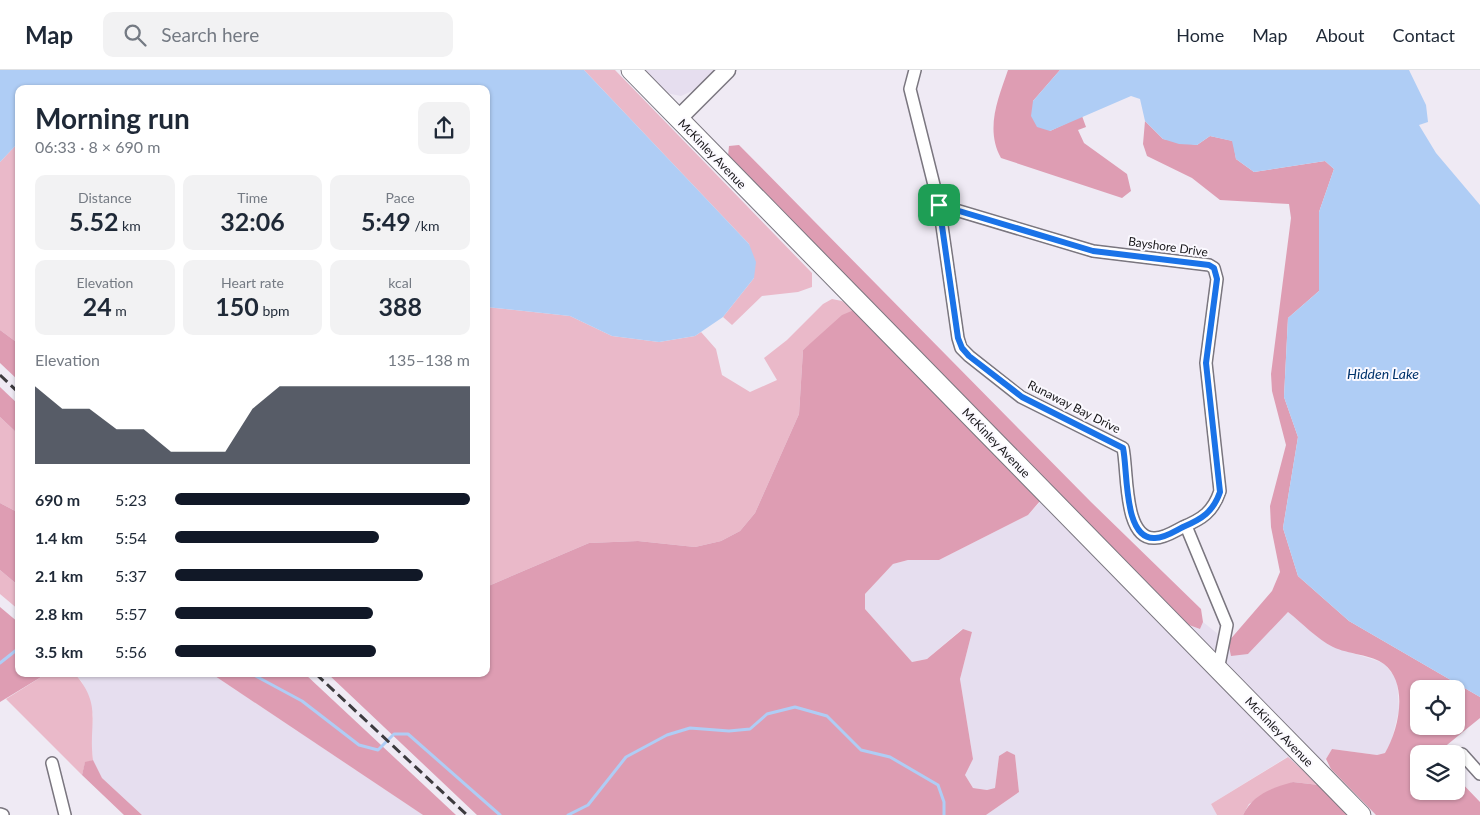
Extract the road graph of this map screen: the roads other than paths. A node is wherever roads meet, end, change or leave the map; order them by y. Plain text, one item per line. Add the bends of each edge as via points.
1 (631, 70) edge
2 (727, 70) edge
3 (915, 70) edge
4 (678, 119) junction
5 (939, 205) junction
6 (1186, 526) junction
7 (1218, 670) junction
8 (1465, 757) edge
9 (52, 762) dead end
10 (1480, 774) edge
11 (65, 815) edge
12 (1361, 815) edge

1 - 4 main road, McKinley Avenue
2 - 4 main road
3 - 5 street, Runaway Bay Drive via 910,89
4 - 7 main road, McKinley Avenue
5 - 6 street, Runaway Bay Drive via 962,348 1026,400 1123,448 1131,514 1134,526 1143,536 1165,536
5 - 6 street, Bayshore Drive via 1093,251 1214,268 1217,279 1206,363 1220,492 1213,508
6 - 7 street via 1227,625
7 - 12 main road, McKinley Avenue
8 - 10 street
9 - 11 street

